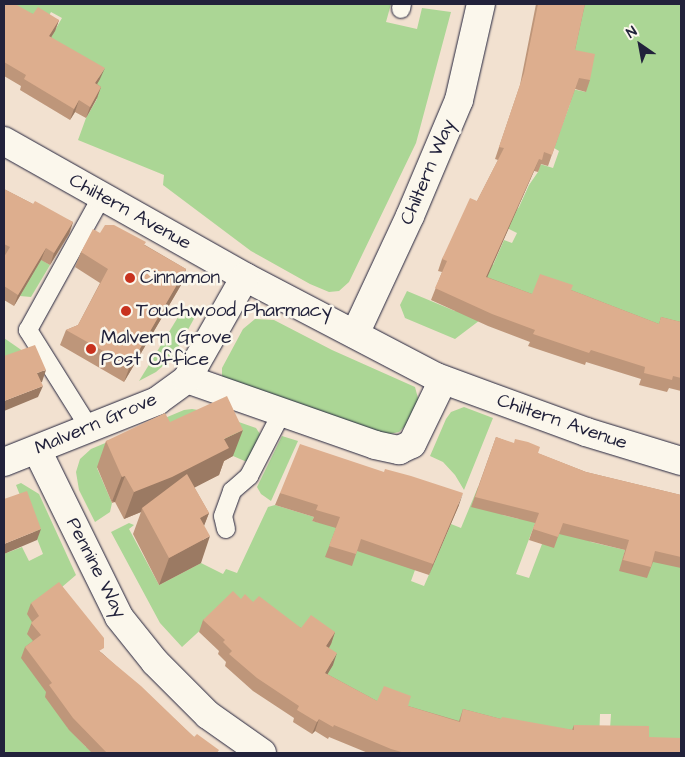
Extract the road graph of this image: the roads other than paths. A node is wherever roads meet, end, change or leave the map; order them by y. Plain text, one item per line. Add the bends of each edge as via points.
1 (480, 4) edge
2 (4, 141) edge
3 (102, 196) junction
4 (245, 277) junction
5 (355, 334) junction
6 (187, 380) junction
7 (443, 380) junction
8 (282, 412) junction
9 (90, 429) junction
10 (37, 450) junction
11 (681, 461) edge
12 (4, 462) edge
13 (226, 529) dead end
14 (262, 753) edge

1 - 5 street, Chiltern Way via 459,100
2 - 3 street, Chiltern Avenue
3 - 4 street, Chiltern Avenue
3 - 9 lane via 28,330
4 - 5 street, Chiltern Avenue
4 - 6 street, Malvern Grove
5 - 7 street, Chiltern Avenue
6 - 8 street
6 - 9 street, Malvern Grove via 157,401
7 - 8 street via 412,444 399,450 375,445
7 - 11 street, Chiltern Avenue via 586,432
8 - 13 lane via 249,476 232,491 223,516
9 - 10 street, Malvern Grove
10 - 12 street, Malvern Grove
10 - 14 street, Pennine Way via 119,617 155,662 208,715

